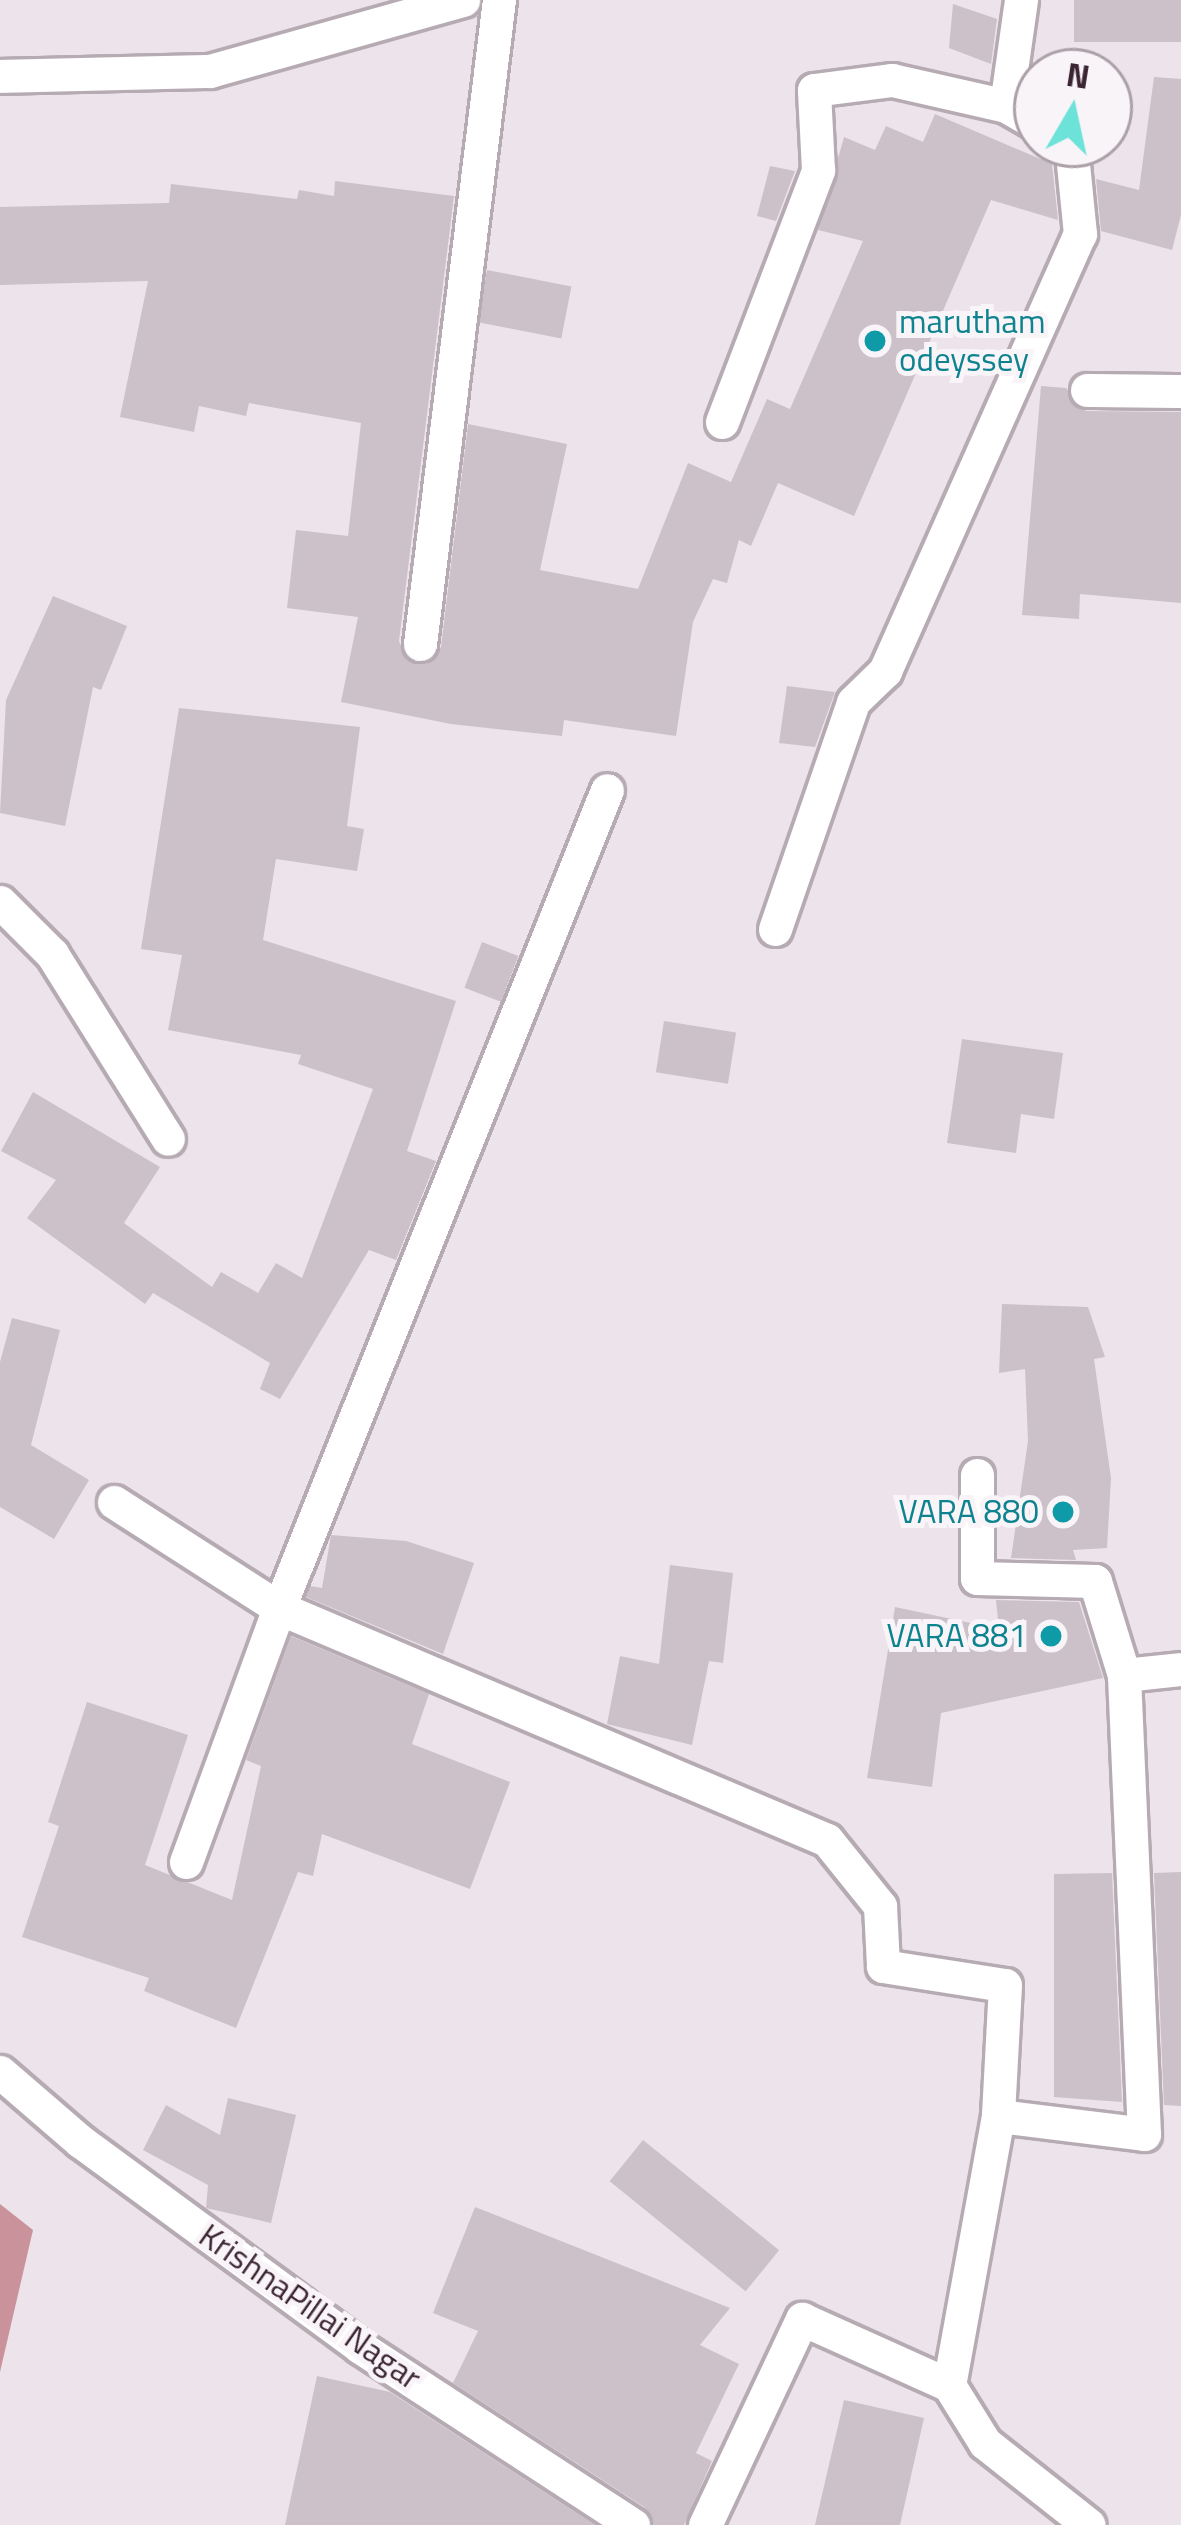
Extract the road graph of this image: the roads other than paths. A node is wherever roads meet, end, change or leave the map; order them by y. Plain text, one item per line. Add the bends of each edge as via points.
1 (463, 0) edge
2 (499, 0) edge
3 (1021, 0) edge
4 (0, 76) edge
5 (1006, 106) junction
6 (1013, 110) edge
7 (1073, 168) edge
8 (1087, 390) dead end
9 (1181, 391) edge
10 (722, 422) dead end
11 (420, 644) dead end
12 (607, 790) dead end
13 (0, 902) edge
14 (775, 929) dead end
15 (168, 1139) dead end
16 (977, 1475) dead end
17 (115, 1502) dead end
18 (278, 1608) junction
19 (1180, 1669) edge
20 (1124, 1676) junction
21 (186, 1862) dead end
22 (0, 2072) edge
23 (998, 2116) junction
24 (949, 2385) junction
25 (633, 2525) edge
26 (705, 2525) edge
27 (1089, 2525) edge

1 - 4 street via 210,70
2 - 11 street
3 - 5 street
5 - 6 street
5 - 10 street via 892,80 814,90 818,170
7 - 14 street via 1080,234 885,671 853,702
8 - 9 street
12 - 18 street
13 - 15 street via 52,955
16 - 20 street via 976,1578 1095,1581
17 - 18 street
18 - 21 street
18 - 23 street via 826,1840 880,1906 884,1966 1005,1985
19 - 20 street
20 - 23 street via 1144,2134
22 - 25 street, KrishnaPillai Nagar via 80,2141 360,2347
23 - 24 street
24 - 26 street via 802,2319
24 - 27 street via 985,2444

